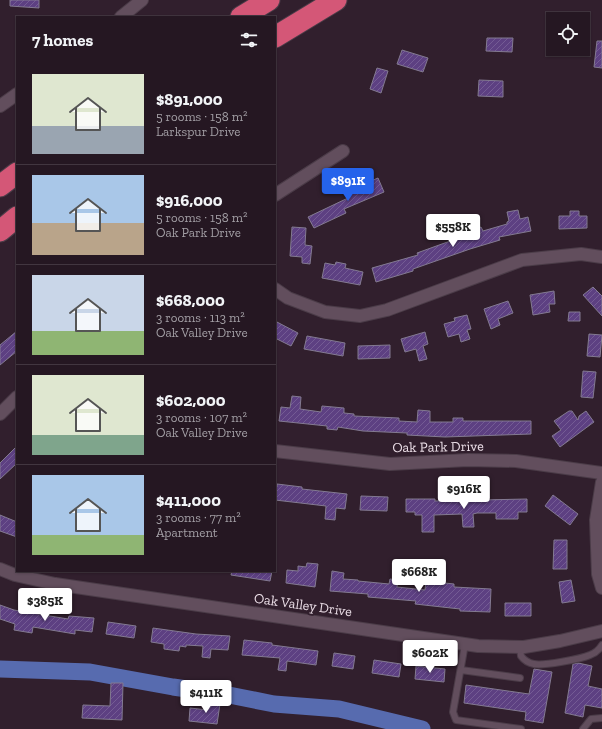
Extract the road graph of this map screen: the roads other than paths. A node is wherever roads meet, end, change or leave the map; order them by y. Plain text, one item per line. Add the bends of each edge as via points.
1 (142, 0) edge
2 (269, 0) edge
3 (336, 0) edge
4 (122, 16) edge
5 (243, 16) edge
6 (276, 36) edge
7 (16, 95) edge
8 (0, 106) edge
9 (343, 151) dead end
10 (16, 174) edge
11 (0, 186) edge
12 (276, 194) edge
13 (16, 217) edge
14 (0, 231) edge
15 (602, 257) edge
16 (276, 290) edge
17 (16, 398) edge
18 (0, 414) edge
19 (276, 450) edge
20 (602, 473) edge
21 (602, 482) edge
22 (0, 569) edge
23 (602, 588) edge
24 (602, 631) edge
25 (465, 644) junction
26 (602, 645) edge
27 (520, 647) junction
28 (461, 670) junction
29 (520, 678) dead end
30 (602, 718) edge
31 (521, 729) edge
32 (583, 729) edge

1 - 4 street
2 - 5 highway
3 - 6 highway
7 - 8 street
9 - 12 street
10 - 11 highway
13 - 14 highway
15 - 16 street via 582,254 522,260 387,310 360,316 325,312 288,298
17 - 18 street
19 - 20 street, Oak Park Drive via 390,464 468,460 516,461
21 - 23 street via 596,520 598,574
22 - 25 street, Oak Valley Drive via 55,584
24 - 27 street, Oak Valley Drive via 560,642
25 - 27 street, Oak Valley Drive
25 - 28 lane
26 - 27 lane via 590,655 548,664 525,661 521,656
28 - 29 lane
28 - 31 lane via 453,712 456,720
30 - 32 lane via 592,719

